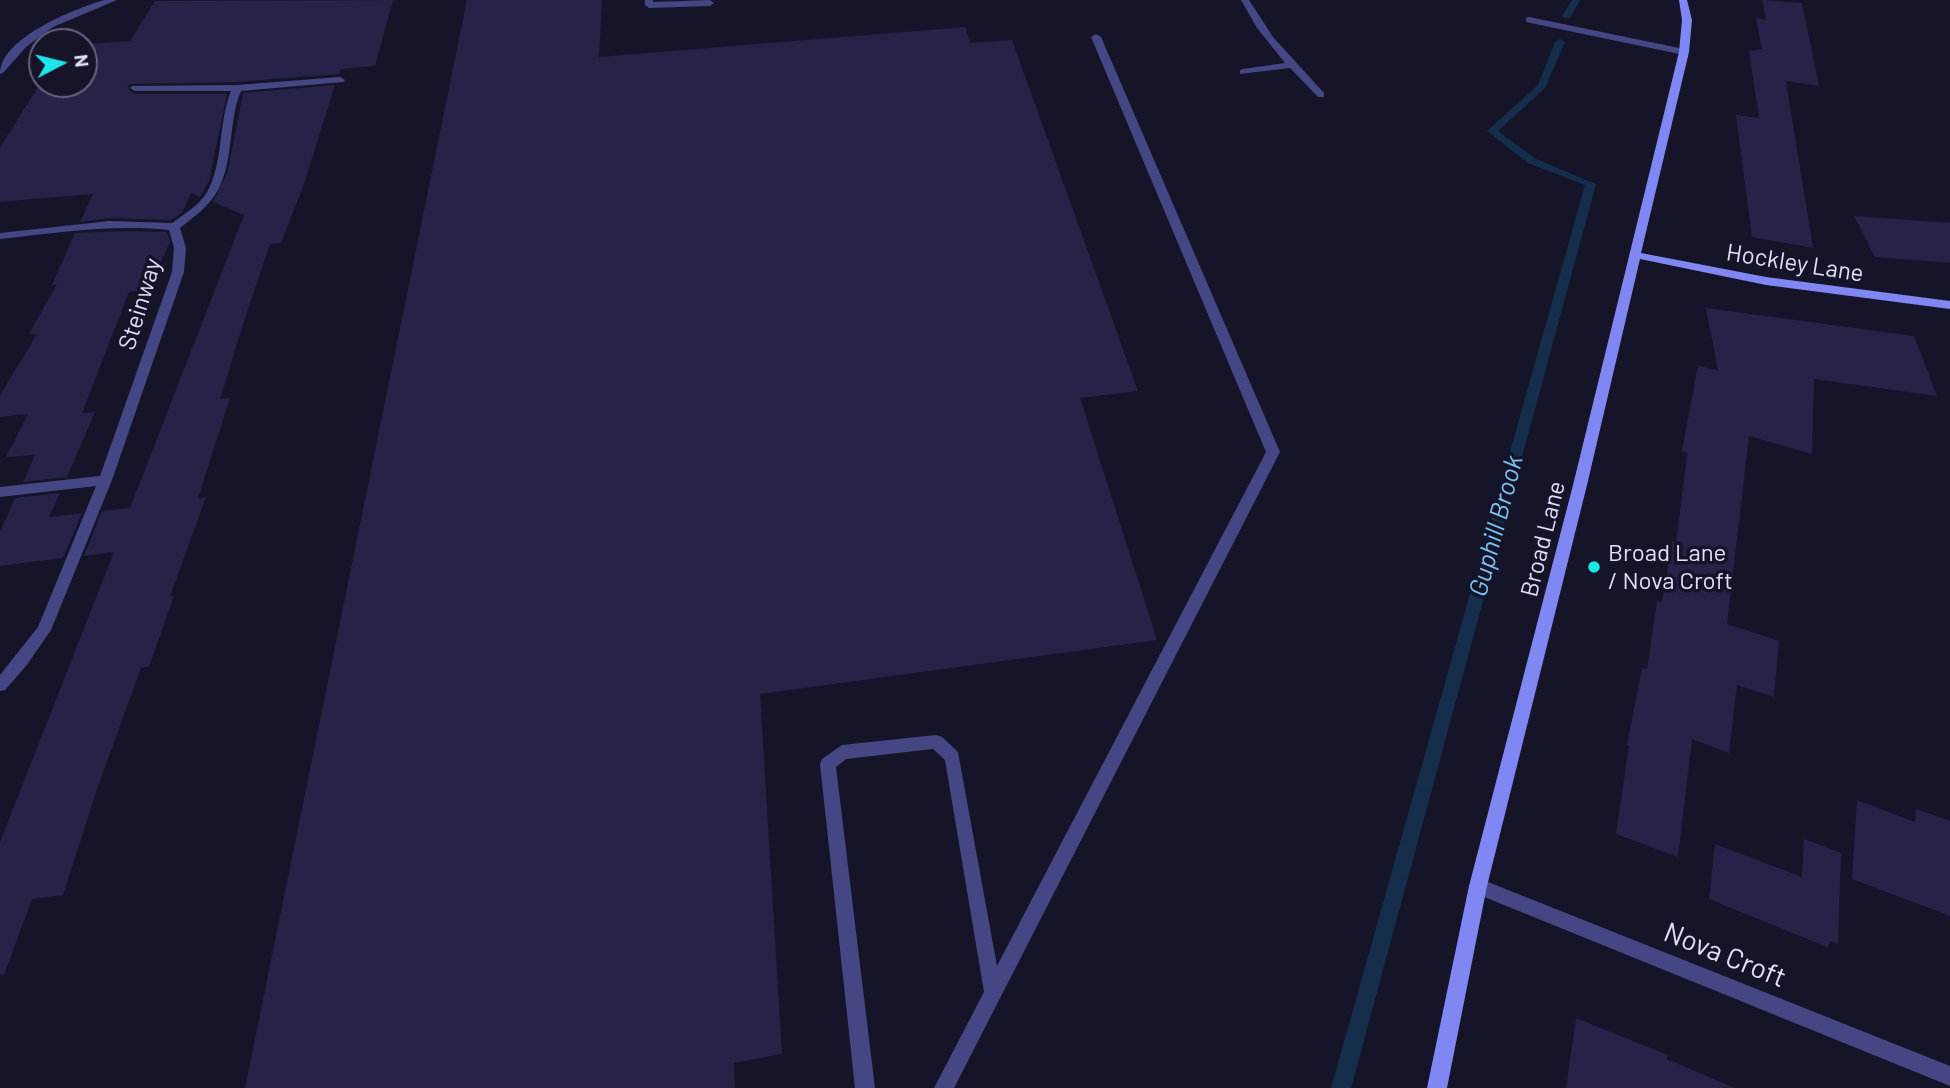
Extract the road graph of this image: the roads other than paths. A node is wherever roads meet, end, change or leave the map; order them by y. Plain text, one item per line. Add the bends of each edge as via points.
1 (113, 0) edge
2 (649, 0) edge
3 (1245, 0) edge
4 (1683, 0) edge
5 (710, 3) dead end
6 (78, 4) edge
7 (1529, 20) dead end
8 (1096, 37) dead end
9 (1684, 52) junction
10 (1292, 65) junction
11 (0, 71) edge
12 (1243, 72) dead end
13 (340, 80) dead end
14 (135, 88) dead end
15 (237, 88) junction
16 (1321, 95) dead end
17 (174, 227) junction
18 (0, 236) edge
19 (1636, 255) junction
20 (1950, 305) edge
21 (105, 480) junction
22 (0, 492) edge
23 (0, 685) edge
24 (1478, 886) junction
25 (993, 993) junction
26 (1950, 1076) edge
27 (865, 1088) edge
28 (944, 1088) edge
29 (1437, 1088) edge

1 - 6 street
2 - 5 street via 649,5
3 - 10 street
4 - 9 street, Broad Lane via 1687,20
6 - 11 street via 13,51
7 - 9 street
8 - 25 street via 1273,452
9 - 19 street, Broad Lane
10 - 12 street
10 - 16 street
13 - 15 street
14 - 15 street
15 - 17 street via 229,104 211,194
17 - 18 street, Steinway via 126,223
17 - 21 street, Steinway via 180,248 178,272
19 - 20 street, Hockley Lane via 1766,281
19 - 24 street, Broad Lane
21 - 22 street
21 - 23 street, Steinway via 44,630
24 - 26 street, Nova Croft
24 - 29 street, Broad Lane
25 - 27 street via 952,757 936,742 842,752 828,765
25 - 28 street

